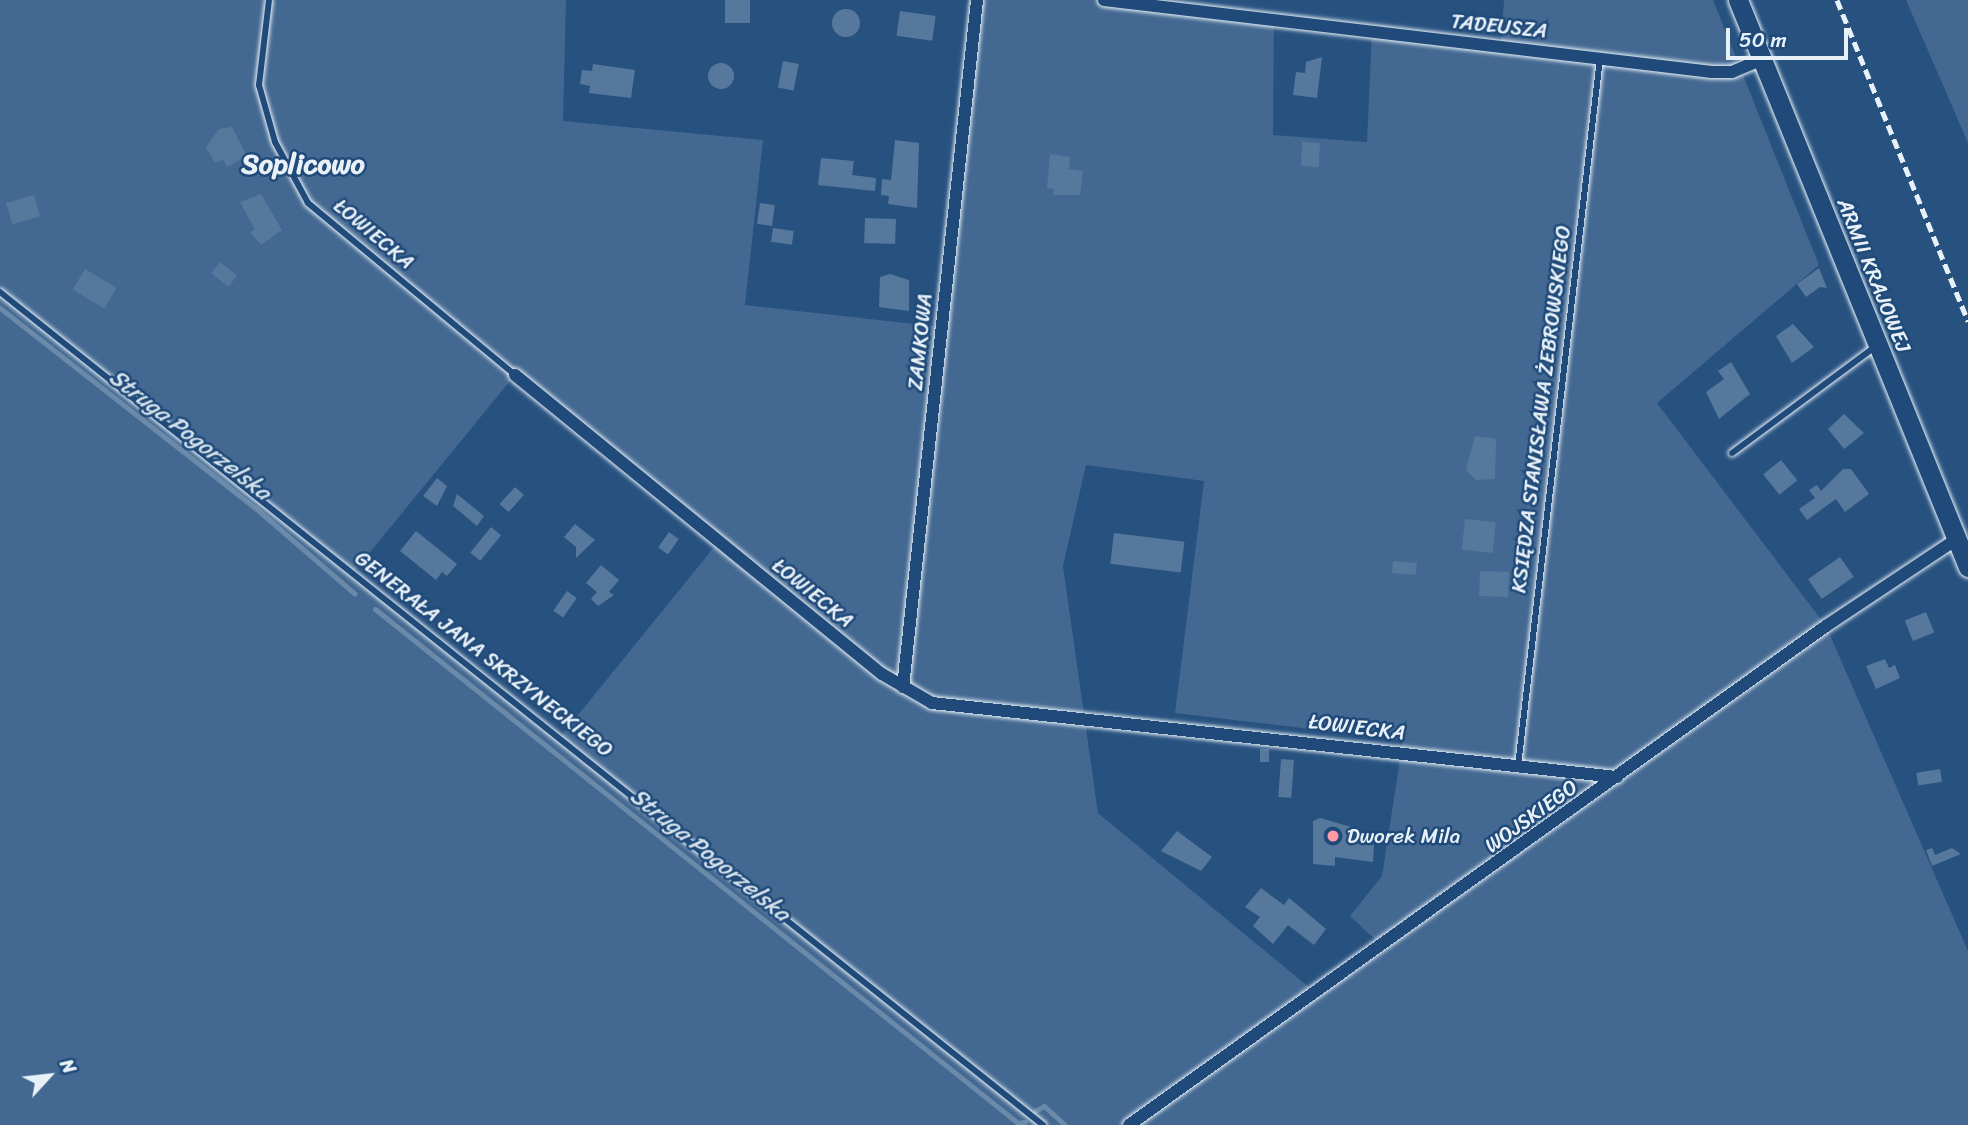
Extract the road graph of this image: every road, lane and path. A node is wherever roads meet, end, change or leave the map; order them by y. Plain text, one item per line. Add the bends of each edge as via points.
1 (269, 0) edge
2 (977, 0) edge
3 (1104, 0) edge
4 (1738, 0) edge
5 (1600, 56) junction
6 (1762, 59) junction
7 (0, 292) edge
8 (1877, 345) junction
9 (515, 375) joint
10 (1732, 453) dead end
11 (1957, 539) junction
12 (1968, 567) edge
13 (903, 687) junction
14 (1518, 766) junction
15 (1617, 776) junction
16 (1043, 1125) edge
17 (1129, 1125) edge

1 - 9 lane, ŁOWIECKA via 259,85 275,142 308,203
2 - 13 street, ZAMKOWA
3 - 5 street, TADEUSZA
4 - 6 main road, ARMII KRAJOWEJ
5 - 6 street, TADEUSZA via 1712,72 1732,72
5 - 14 lane, KSIĘDZA STANISŁAWA ŻEBROWSKIEGO
6 - 8 main road, ARMII KRAJOWEJ
7 - 16 lane, GENERAŁA JANA SKRZYNECKIEGO
8 - 10 lane
8 - 11 main road, ARMII KRAJOWEJ
9 - 13 street, ŁOWIECKA
11 - 12 main road, ARMII KRAJOWEJ
11 - 15 street, WOJSKIEGO
13 - 14 street, ŁOWIECKA via 932,702
14 - 15 street, ŁOWIECKA
15 - 17 street, WOJSKIEGO

